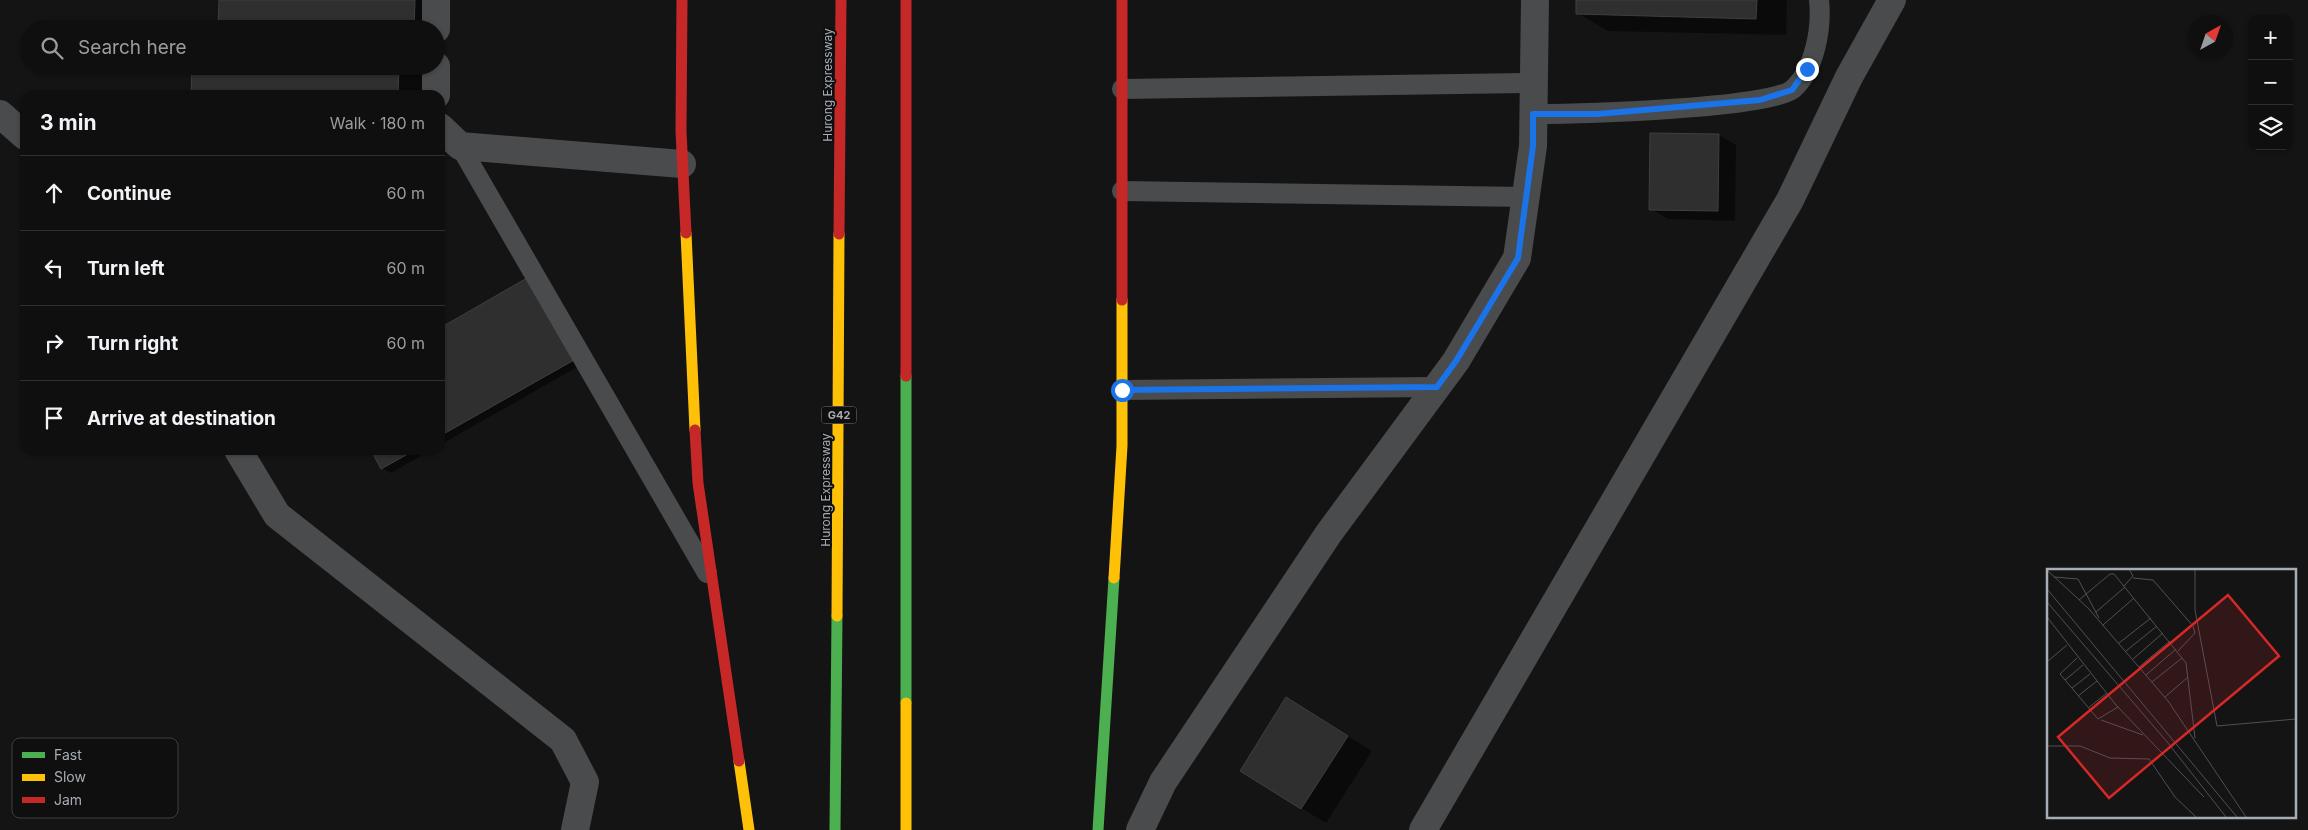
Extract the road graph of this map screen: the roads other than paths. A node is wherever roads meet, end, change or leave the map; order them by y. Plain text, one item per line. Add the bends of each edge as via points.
1 (436, 0) edge
2 (682, 0) edge
3 (841, 0) edge
4 (906, 0) edge
5 (1122, 0) edge
6 (1535, 0) edge
7 (1820, 0) edge
8 (1892, 0) edge
9 (436, 20) edge
10 (436, 75) edge
11 (1534, 83) junction
12 (1122, 89) junction
13 (436, 90) edge
14 (0, 114) edge
15 (1533, 114) junction
16 (20, 132) edge
17 (445, 132) edge
18 (460, 146) junction
19 (682, 164) junction
20 (1122, 191) junction
21 (1526, 197) junction
22 (1437, 387) junction
23 (1122, 390) junction
24 (241, 455) edge
25 (713, 583) junction
26 (575, 830) edge
27 (749, 830) edge
28 (835, 830) edge
29 (906, 830) edge
30 (1098, 830) edge
31 (1140, 830) edge
32 (1423, 830) edge

1 - 9 street
2 - 19 highway
3 - 28 highway, Hurong Expressway / G42
4 - 29 highway
5 - 12 highway
6 - 11 street
7 - 15 lane via 1821,17 1815,46 1807,69 1792,90 1760,100 1597,114
8 - 32 street via 1849,77 1790,200
10 - 13 street
11 - 12 lane
11 - 15 street
12 - 20 highway
14 - 16 street
15 - 21 street via 1533,146
17 - 18 street
18 - 19 street
18 - 25 lane
19 - 25 highway via 698,483
20 - 21 lane
20 - 23 highway
21 - 22 street via 1518,258
22 - 23 lane
22 - 31 street via 1310,560 1163,782
23 - 30 highway via 1122,446
24 - 26 street via 277,515 563,740 584,782
25 - 27 highway

